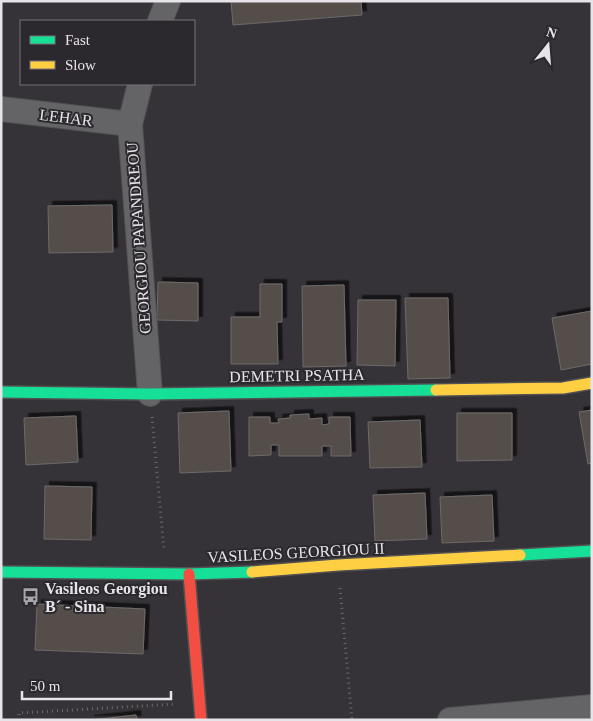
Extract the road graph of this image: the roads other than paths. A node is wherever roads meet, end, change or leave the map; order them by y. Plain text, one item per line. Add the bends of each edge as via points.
1 (168, 1) edge
2 (160, 20) edge
3 (140, 85) edge
4 (1, 109) edge
5 (130, 124) junction
6 (592, 382) edge
7 (1, 392) edge
8 (150, 394) junction
9 (592, 551) edge
10 (1, 572) edge
11 (189, 574) junction
12 (592, 707) edge
13 (201, 720) edge
14 (450, 720) edge

1 - 2 street
3 - 5 street, GEORGIOU PAPANDREOU
4 - 5 street, LEHAR
5 - 8 street, GEORGIOU PAPANDREOU
6 - 8 street, DEMETRI PSATHA via 563,388
7 - 8 street, DEMETRI PSATHA
9 - 11 street, VASILEOS GEORGIOU II
10 - 11 street, VASILEOS GEORGIOU II
11 - 13 street
12 - 14 street

